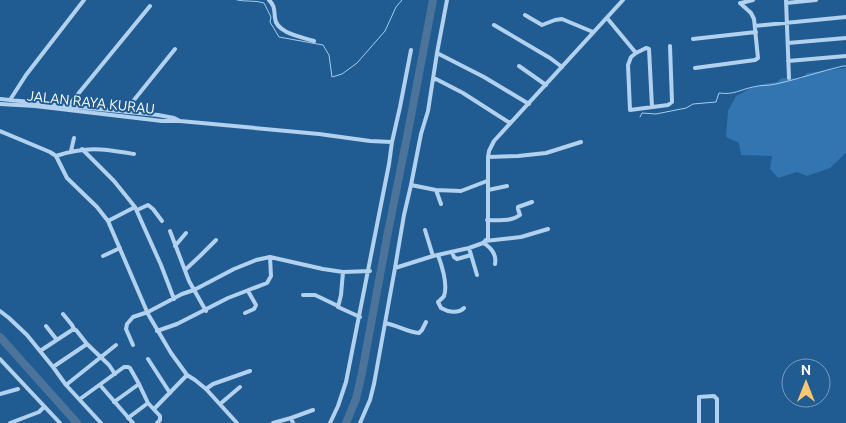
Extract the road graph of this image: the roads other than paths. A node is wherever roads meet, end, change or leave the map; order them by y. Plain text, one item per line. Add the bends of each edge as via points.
1 (84, 0) edge
2 (269, 0) edge
3 (447, 0) edge
4 (623, 0) edge
5 (816, 0) edge
6 (786, 1) edge
7 (752, 5) edge
8 (150, 6) dead end
9 (525, 15) dead end
10 (846, 17) edge
11 (607, 18) junction
12 (787, 23) junction
13 (494, 25) dead end
14 (755, 26) junction
15 (593, 32) junction
16 (756, 32) junction
17 (846, 38) edge
18 (693, 39) dead end
19 (314, 41) dead end
20 (788, 43) junction
21 (670, 46) dead end
22 (175, 49) dead end
23 (411, 50) dead end
24 (437, 53) junction
25 (636, 53) junction
26 (846, 56) edge
27 (788, 61) junction
28 (519, 66) dead end
29 (562, 68) junction
30 (695, 68) dead end
31 (789, 78) dead end
32 (433, 80) junction
33 (546, 85) junction
34 (0, 99) edge
35 (10, 100) junction
36 (0, 104) edge
37 (529, 104) junction
38 (69, 106) junction
39 (652, 107) junction
40 (126, 112) junction
41 (180, 121) junction
42 (510, 123) junction
43 (0, 131) edge
44 (74, 138) dead end
45 (392, 142) junction
46 (581, 142) dead end
47 (82, 150) junction
48 (71, 151) junction
49 (134, 154) dead end
50 (56, 156) junction
51 (488, 157) junction
52 (487, 181) junction
53 (411, 185) junction
54 (507, 186) dead end
55 (436, 190) junction
56 (488, 190) junction
57 (532, 202) dead end
58 (441, 204) dead end
59 (136, 209) junction
60 (487, 220) junction
61 (108, 221) junction
62 (162, 221) dead end
63 (548, 229) dead end
64 (425, 230) dead end
65 (170, 231) dead end
66 (186, 233) dead end
67 (216, 240) dead end
68 (484, 242) junction
69 (175, 246) junction
70 (120, 248) junction
71 (469, 248) junction
72 (452, 252) junction
73 (438, 255) junction
74 (103, 256) dead end
75 (433, 256) junction
76 (471, 256) junction
77 (270, 257) junction
78 (495, 264) dead end
79 (394, 268) junction
80 (185, 270) junction
81 (343, 272) junction
82 (369, 272) junction
83 (477, 275) dead end
84 (194, 290) junction
85 (248, 291) junction
86 (303, 295) dead end
87 (174, 299) junction
88 (338, 306) junction
89 (464, 308) dead end
90 (0, 311) edge
91 (206, 311) junction
92 (148, 312) junction
93 (245, 313) dead end
94 (63, 314) dead end
95 (360, 317) junction
96 (426, 322) dead end
97 (384, 323) junction
98 (46, 326) dead end
99 (74, 330) junction
100 (158, 331) junction
101 (56, 340) junction
102 (87, 344) junction
103 (134, 345) dead end
104 (116, 346) dead end
105 (40, 351) junction
106 (101, 357) junction
107 (148, 359) dead end
108 (1, 362) edge
109 (53, 367) junction
110 (250, 371) dead end
111 (115, 374) junction
112 (187, 376) junction
113 (139, 384) junction
114 (66, 385) junction
115 (100, 385) junction
116 (240, 387) dead end
117 (18, 389) dead end
118 (206, 389) junction
119 (170, 393) junction
120 (0, 394) edge
121 (80, 399) junction
122 (114, 402) junction
123 (148, 403) junction
124 (220, 404) junction
125 (44, 407) junction
126 (154, 409) junction
127 (313, 410) dead end
128 (128, 418) junction
129 (291, 418) junction
130 (10, 423) edge
131 (60, 423) edge
132 (101, 423) edge
133 (133, 423) edge
134 (157, 423) edge
135 (237, 423) edge
136 (273, 423) edge
137 (293, 423) edge
138 (330, 423) edge
139 (360, 423) edge
140 (699, 423) edge
141 (717, 423) edge

1 - 35 street
2 - 19 street via 280,28
3 - 24 street
4 - 11 street
5 - 6 street
6 - 12 street
7 - 7 street via 740,3
7 - 14 street
8 - 38 street
9 - 15 street via 542,25 562,19
10 - 12 street
11 - 15 street
11 - 25 street
12 - 14 street
12 - 20 street
13 - 29 street
14 - 16 street
15 - 29 street
16 - 18 street
16 - 30 street via 757,59
17 - 20 street
20 - 27 street
21 - 39 street via 672,102
22 - 40 street
23 - 45 street
24 - 32 street
24 - 37 street
25 - 39 street via 650,49
25 - 39 street via 628,65 630,110
26 - 27 street
27 - 31 street
28 - 33 street
29 - 33 street
32 - 42 street via 463,93
32 - 53 street
33 - 37 street
34 - 35 street
35 - 38 street
36 - 41 street, JALAN RAYA KURAU
37 - 42 street
38 - 40 street
40 - 41 street
41 - 45 street
42 - 51 street via 494,141
43 - 50 street
44 - 48 street
45 - 82 street
46 - 51 street via 546,153
47 - 48 street
47 - 49 street via 105,149
47 - 59 street
48 - 50 street
50 - 61 street via 67,178
51 - 52 street
52 - 55 street via 460,191
52 - 56 street
53 - 55 street
53 - 79 street
54 - 56 street
55 - 58 street
56 - 60 street
57 - 60 street via 518,207 518,217
59 - 61 street
59 - 62 street via 148,205
59 - 87 street
60 - 68 street via 488,238
61 - 70 street
63 - 68 street
64 - 75 street
65 - 69 street
66 - 69 street
67 - 80 street
68 - 71 street
68 - 78 street via 494,252
69 - 80 street
70 - 74 street
70 - 92 street
71 - 72 street
71 - 76 street
72 - 73 street
72 - 76 street via 457,259
73 - 75 street
73 - 89 street via 445,284 444,296 438,302 448,311 459,312
75 - 79 street
76 - 83 street
77 - 81 street
77 - 84 street via 234,268
77 - 85 street via 269,281
79 - 97 street
80 - 84 street
81 - 82 street
81 - 88 street
82 - 95 street
84 - 87 street
84 - 91 street
85 - 91 street
85 - 93 street via 256,305
86 - 88 street via 315,295
87 - 92 street
88 - 95 street
90 - 105 street
91 - 100 street
92 - 100 street
92 - 103 street via 133,317 126,326
94 - 99 street
95 - 138 street via 346,382
96 - 97 street via 419,334
97 - 139 street via 374,384
98 - 101 street
99 - 101 street
99 - 102 street
100 - 112 street
101 - 105 street
102 - 106 street
102 - 109 street
104 - 106 street
105 - 109 street
106 - 111 street
106 - 114 street
107 - 119 street
108 - 125 street
109 - 114 street
110 - 118 street
111 - 113 street via 128,367
111 - 115 street
112 - 118 street
112 - 119 street
113 - 122 street
113 - 123 street
114 - 121 street
115 - 121 street
115 - 122 street
116 - 124 street
117 - 120 street
118 - 124 street
119 - 126 street
121 - 132 street
122 - 128 street
123 - 126 street
123 - 128 street
124 - 135 street
125 - 130 street
125 - 131 street
126 - 134 street via 161,417
127 - 129 street
128 - 133 street
129 - 136 street
129 - 137 street
140 - 141 street via 699,397 714,396

